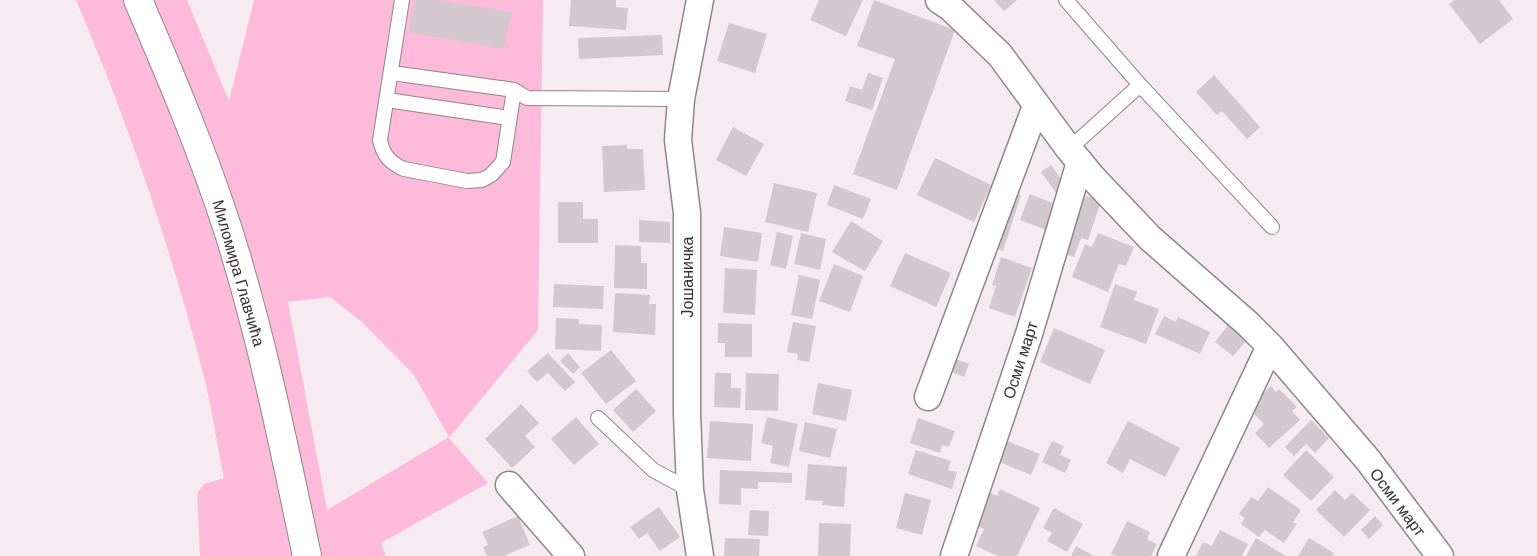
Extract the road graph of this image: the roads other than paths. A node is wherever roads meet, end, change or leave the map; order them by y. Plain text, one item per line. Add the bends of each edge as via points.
1 (138, 0) edge
2 (402, 0) edge
3 (700, 0) edge
4 (939, 0) edge
5 (1066, 0) edge
6 (392, 73) junction
7 (1140, 85) junction
8 (514, 90) junction
9 (387, 100) junction
10 (681, 100) junction
11 (1036, 106) junction
12 (509, 118) junction
13 (1074, 156) junction
14 (1272, 227) dead end
15 (1270, 346) junction
16 (928, 397) dead end
17 (598, 418) dead end
18 (509, 485) dead end
19 (690, 490) junction
20 (1430, 552) edge
21 (307, 556) edge
22 (571, 556) edge
23 (700, 556) edge
24 (954, 556) edge
25 (1171, 556) edge

1 - 21 street, Миломира Главчића via 188,117 247,293 280,425
2 - 6 lane
3 - 10 street, Јошаничка
4 - 11 street, Осми март via 1000,55
5 - 7 lane
6 - 8 lane
6 - 9 lane
7 - 13 lane
7 - 14 lane
8 - 10 lane via 527,98
8 - 12 lane
9 - 12 lane
9 - 12 lane via 380,140 388,159 404,170 467,181 491,176 503,162
10 - 19 street, Јошаничка via 678,140 687,213
11 - 13 street, Осми март
11 - 16 street
13 - 15 street, Осми март via 1150,238
13 - 24 street, Осми март via 1029,334
15 - 20 street, Осми март via 1368,460
15 - 25 street
17 - 19 lane via 653,470
18 - 22 street
19 - 23 street, Јошаничка

